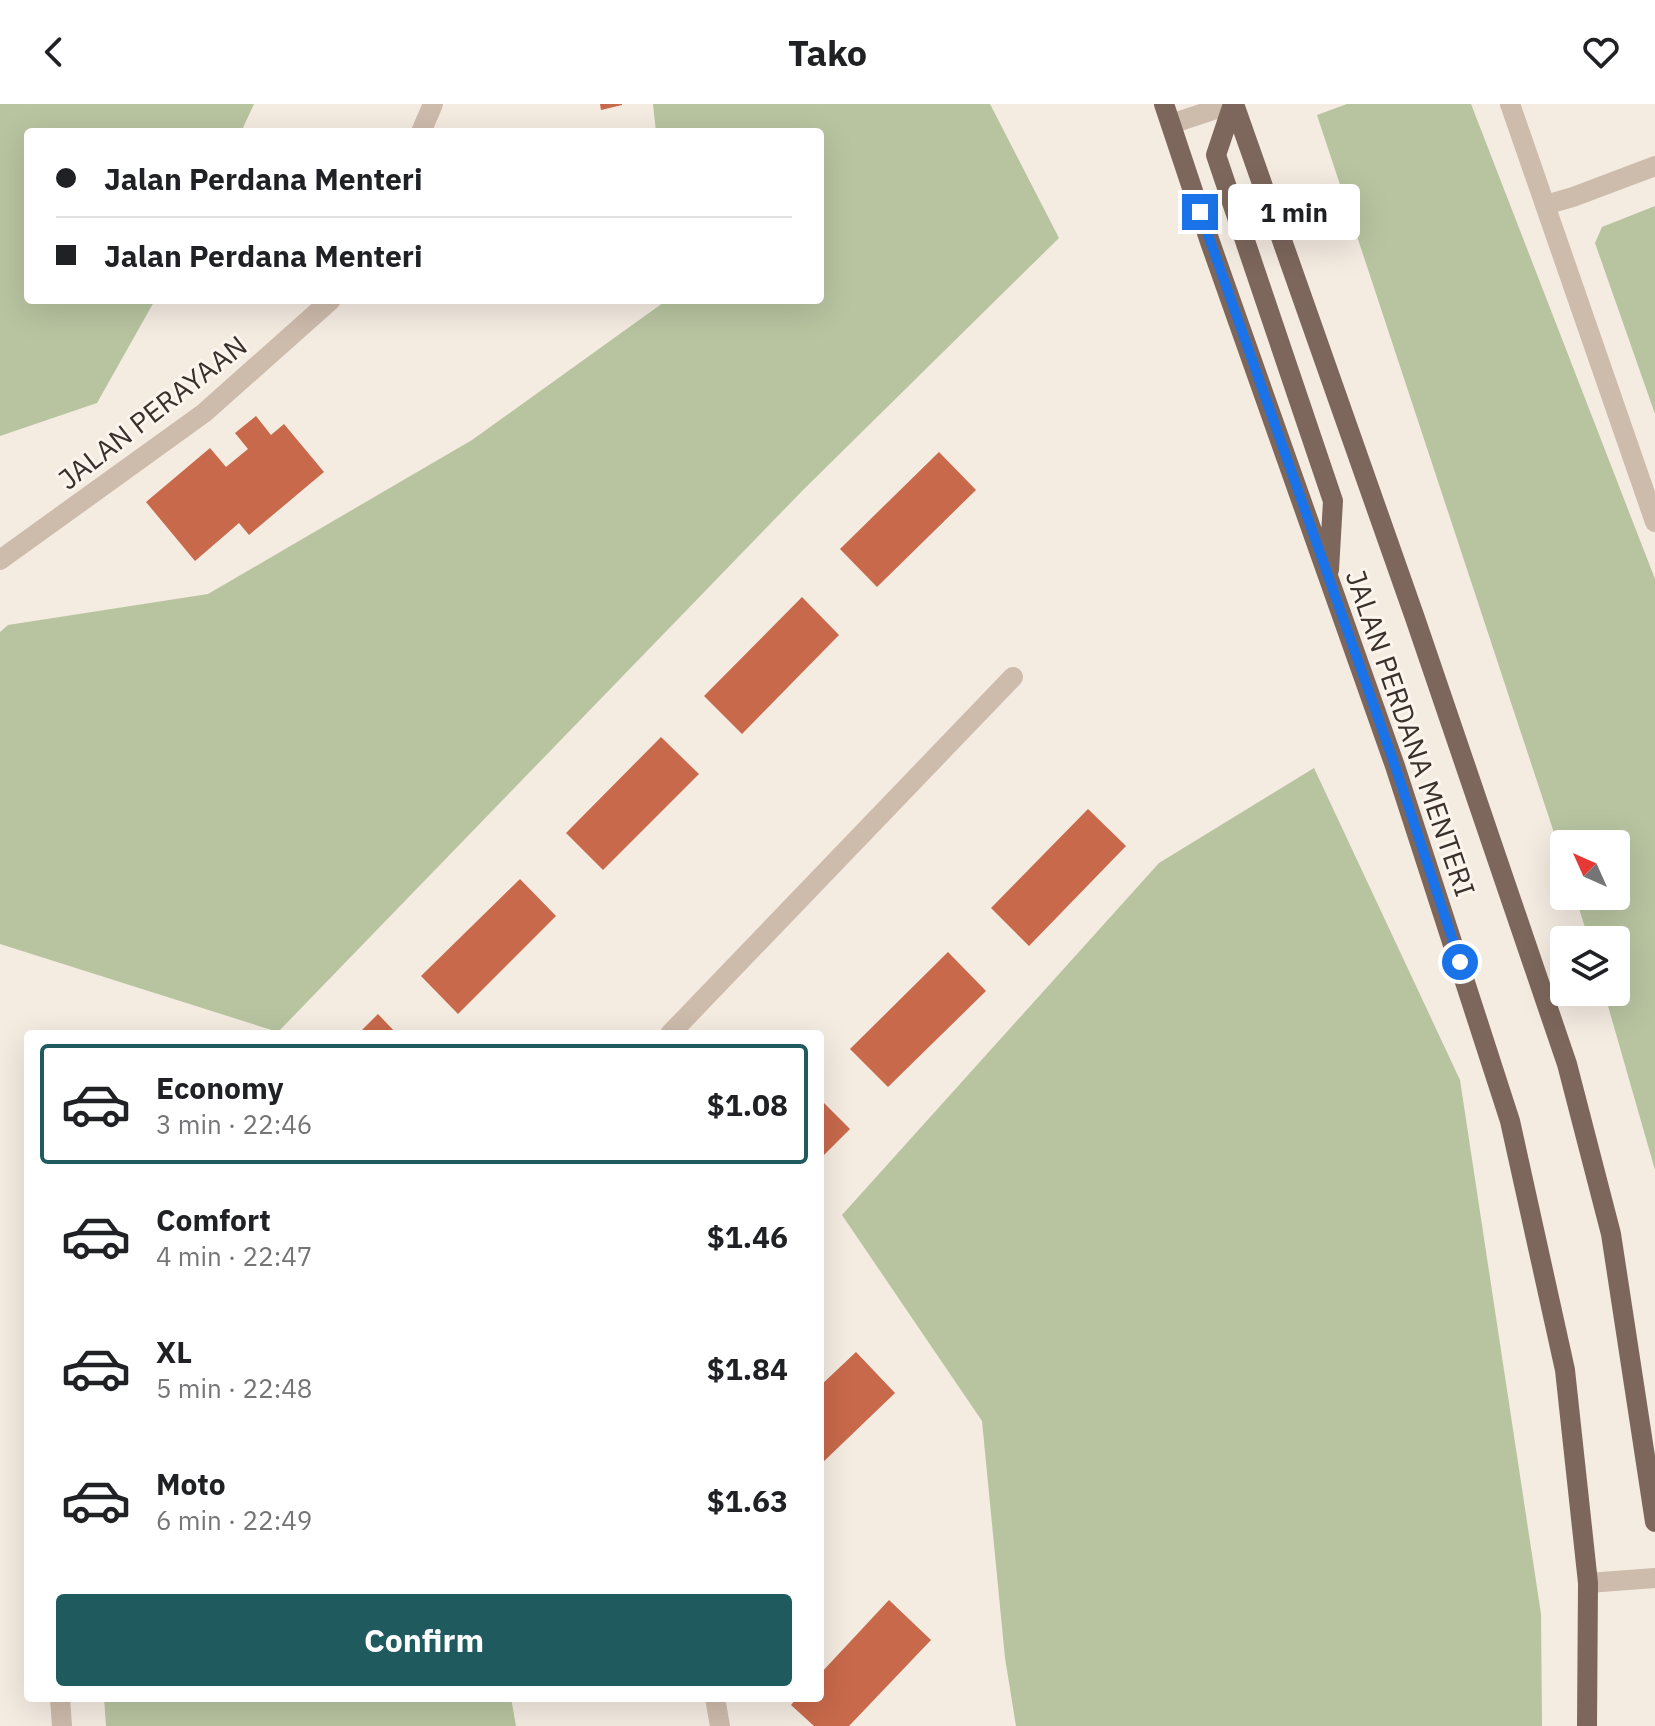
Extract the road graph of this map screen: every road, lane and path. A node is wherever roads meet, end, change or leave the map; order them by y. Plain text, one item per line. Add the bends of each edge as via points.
1 (433, 104) edge
2 (1164, 104) edge
3 (1233, 104) edge
4 (1510, 104) edge
5 (1171, 124) junction
6 (423, 128) edge
7 (1655, 166) edge
8 (1545, 205) junction
9 (327, 304) edge
10 (1655, 522) edge
11 (0, 560) edge
12 (1328, 578) junction
13 (1013, 677) dead end
14 (674, 1030) edge
15 (1650, 1471) edge
16 (1655, 1522) edge
17 (1655, 1578) edge
18 (1588, 1583) junction
19 (60, 1702) edge
20 (716, 1702) edge
21 (62, 1726) edge
22 (720, 1726) edge
23 (1587, 1726) edge

1 - 6 street
2 - 5 main road, JALAN PERDANA MENTERI
3 - 5 street
3 - 12 main road via 1216,155 1333,501
3 - 15 main road, JALAN PERDANA MENTERI via 1567,1064 1611,1234
4 - 8 street
5 - 12 main road, JALAN PERDANA MENTERI
7 - 8 street
8 - 10 street
9 - 11 street, JALAN PERAYAAN via 204,413
12 - 18 main road, JALAN PERDANA MENTERI via 1400,780 1510,1121 1565,1370
13 - 14 street
15 - 16 main road, JALAN PERDANA MENTERI
17 - 18 street
18 - 23 main road, JALAN PERDANA MENTERI
19 - 21 street
20 - 22 street

